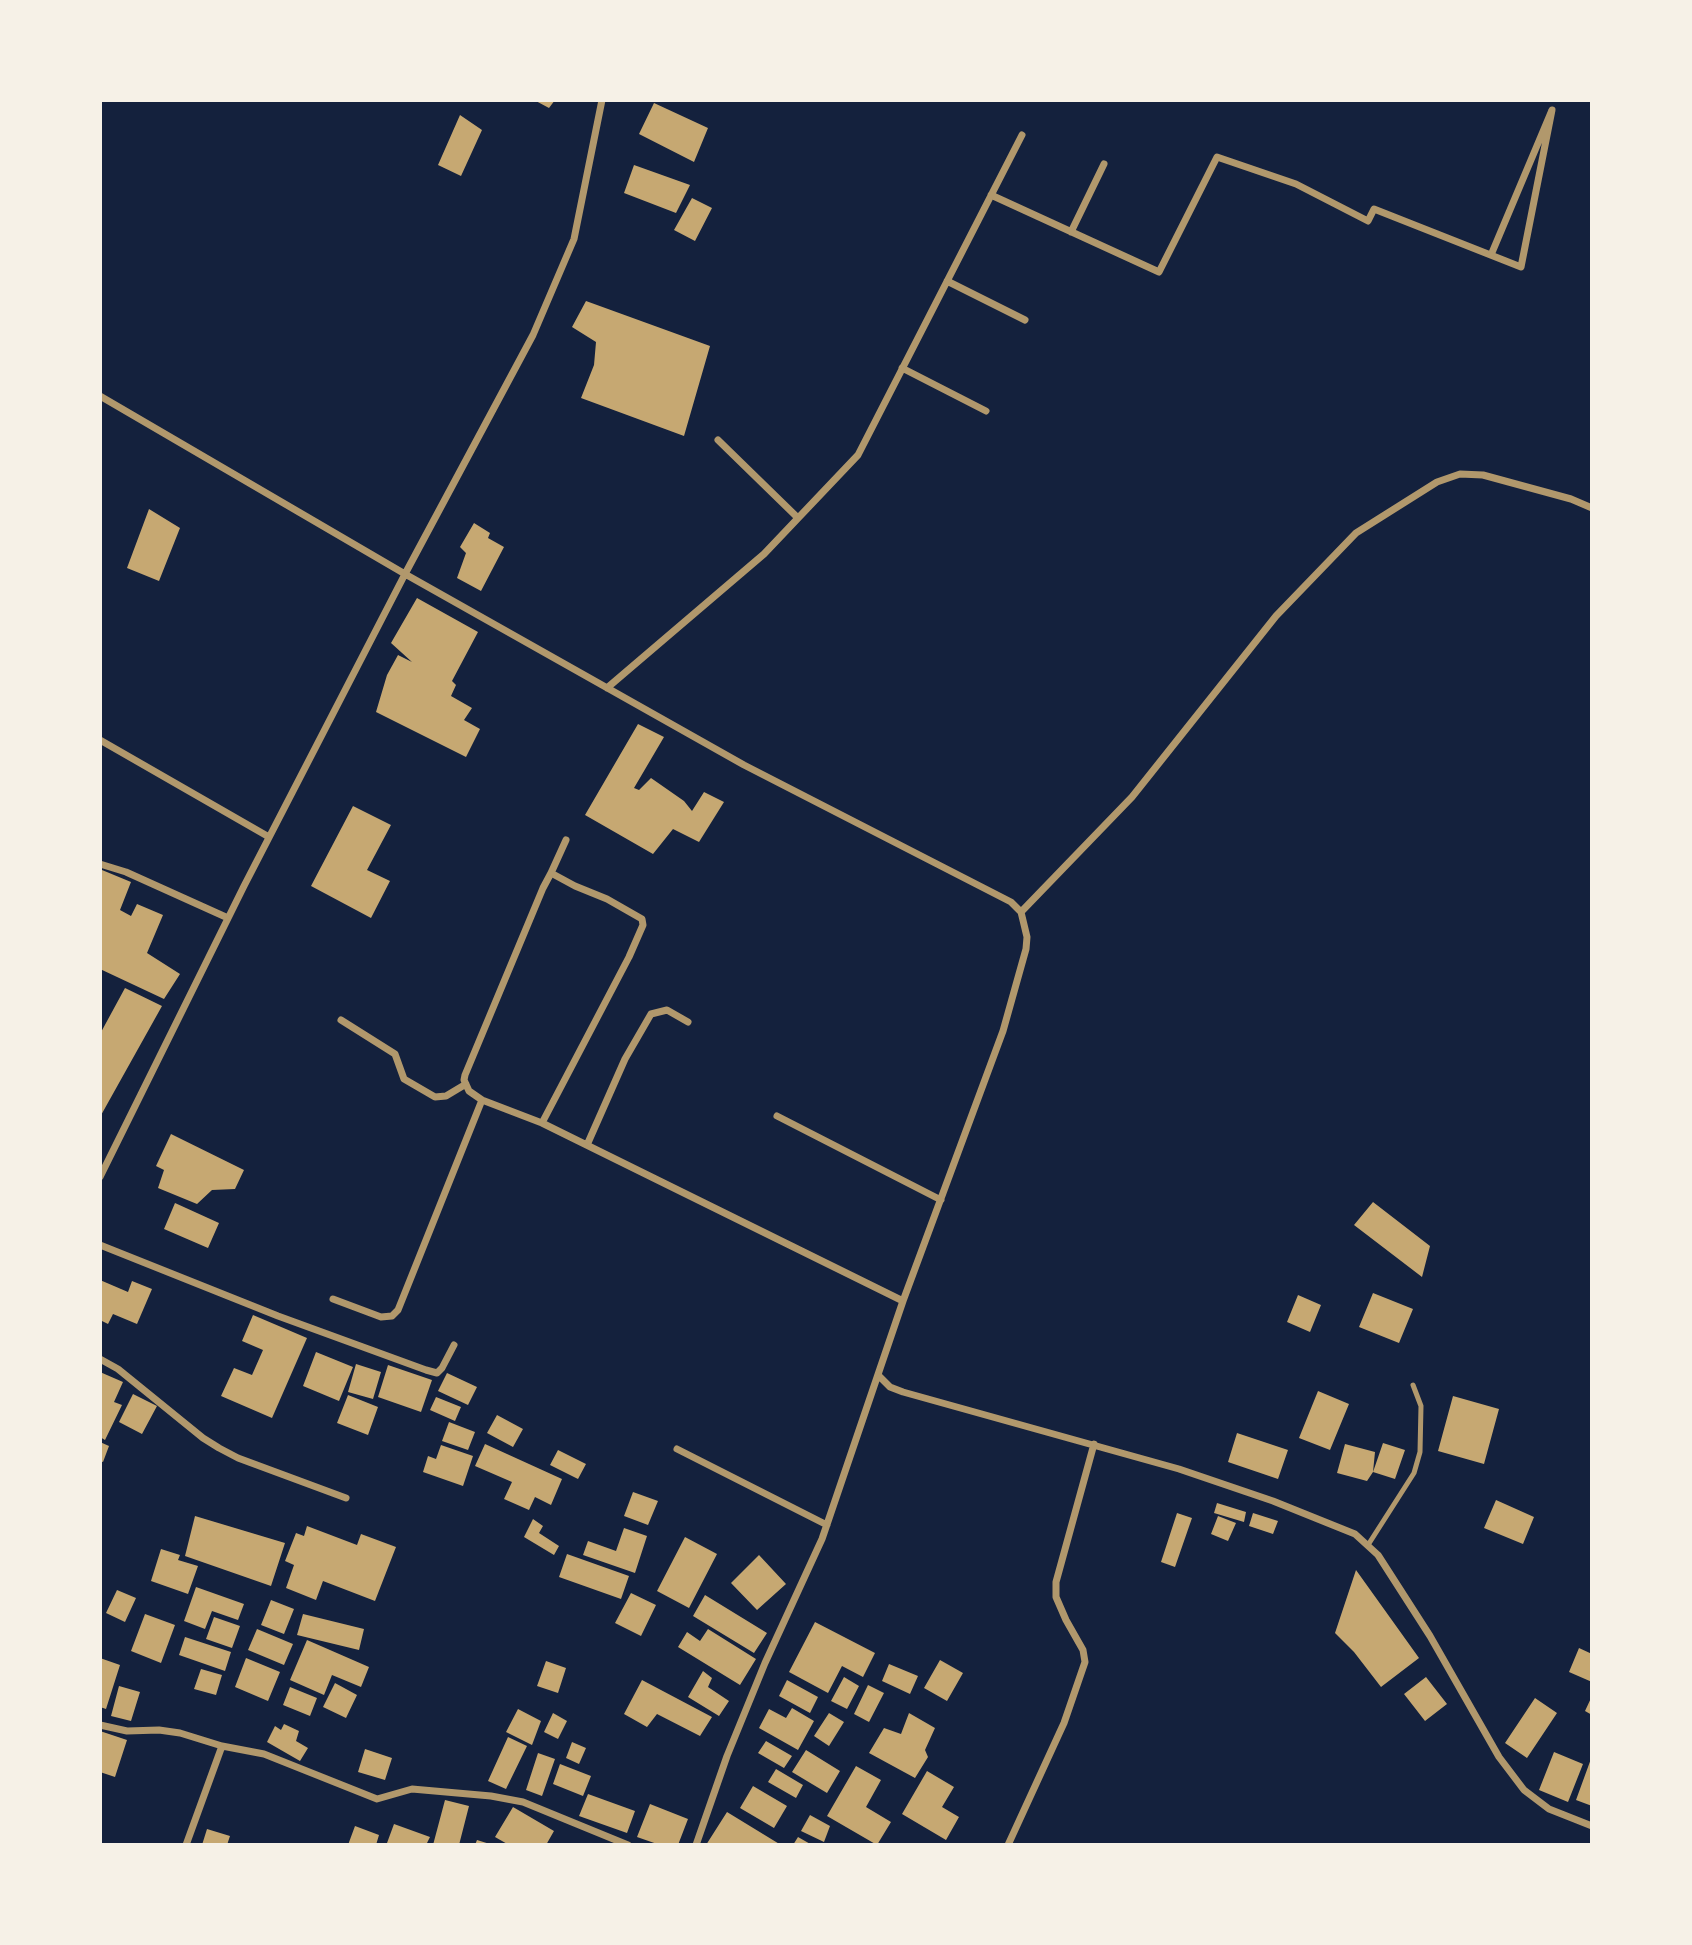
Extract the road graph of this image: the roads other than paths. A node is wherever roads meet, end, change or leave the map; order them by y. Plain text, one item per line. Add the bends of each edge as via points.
1 (602, 100) edge
2 (1023, 135) dead end
3 (1104, 164) dead end
4 (991, 195) junction
5 (1071, 232) junction
6 (1491, 255) junction
7 (947, 281) junction
8 (1025, 320) dead end
9 (902, 368) junction
10 (100, 396) edge
11 (986, 411) dead end
12 (718, 440) dead end
13 (1592, 508) edge
14 (798, 518) junction
15 (405, 573) junction
16 (607, 688) junction
17 (100, 740) edge
18 (269, 837) junction
19 (566, 840) dead end
20 (100, 864) edge
21 (551, 873) junction
22 (1021, 912) junction
23 (228, 918) junction
24 (341, 1020) dead end
25 (688, 1022) dead end
26 (466, 1084) junction
27 (482, 1100) junction
28 (777, 1116) dead end
29 (542, 1123) junction
30 (587, 1145) junction
31 (100, 1177) edge
32 (941, 1200) junction
33 (100, 1245) edge
34 (333, 1299) dead end
35 (903, 1301) junction
36 (454, 1345) dead end
37 (100, 1359) edge
38 (878, 1375) junction
39 (1413, 1385) dead end
40 (1094, 1444) junction
41 (677, 1449) dead end
42 (346, 1499) dead end
43 (827, 1525) junction
44 (1368, 1545) junction
45 (100, 1725) edge
46 (222, 1746) junction
47 (1592, 1826) edge
48 (186, 1845) edge
49 (628, 1845) edge
50 (696, 1845) edge
51 (1008, 1845) edge

1 - 15 street via 574,239 533,335
2 - 4 street
3 - 5 street
4 - 5 street
4 - 7 street
5 - 6 street via 1159,272 1217,156 1296,184 1368,221 1374,209
6 - 6 street via 1521,267 1552,110 1547,122
7 - 8 street
7 - 9 street
9 - 11 street
9 - 14 street via 858,455
10 - 15 street
12 - 14 street
13 - 22 street via 1483,475 1460,474 1437,482 1356,534 1276,616 1132,797
14 - 16 street via 764,554
15 - 16 street
15 - 18 street
16 - 22 street via 755,771 998,894
17 - 18 street
18 - 23 street
19 - 21 street
20 - 23 street
21 - 26 street via 465,1075
21 - 29 street via 607,899 642,919 643,925
22 - 32 street via 1026,949 1003,1031
23 - 31 street
24 - 26 street via 395,1054 404,1079 435,1097
25 - 30 street via 667,1010 651,1014 625,1059
26 - 27 street
27 - 29 street
27 - 34 street via 398,1311 381,1317
28 - 32 street
29 - 30 street
30 - 35 street
32 - 35 street
33 - 36 street via 436,1373
35 - 38 street
37 - 42 street via 219,1448
38 - 40 street via 903,1392
38 - 43 street
39 - 44 lane via 1422,1406 1420,1452 1414,1473
40 - 44 street via 1261,1496 1355,1534
40 - 51 street via 1056,1582 1056,1597 1085,1662 1064,1723
41 - 43 street
43 - 50 street via 765,1663
44 - 47 street via 1524,1790 1549,1809
45 - 46 street via 127,1731 180,1732
46 - 48 street
46 - 49 street via 264,1754 377,1799 412,1790 523,1802

